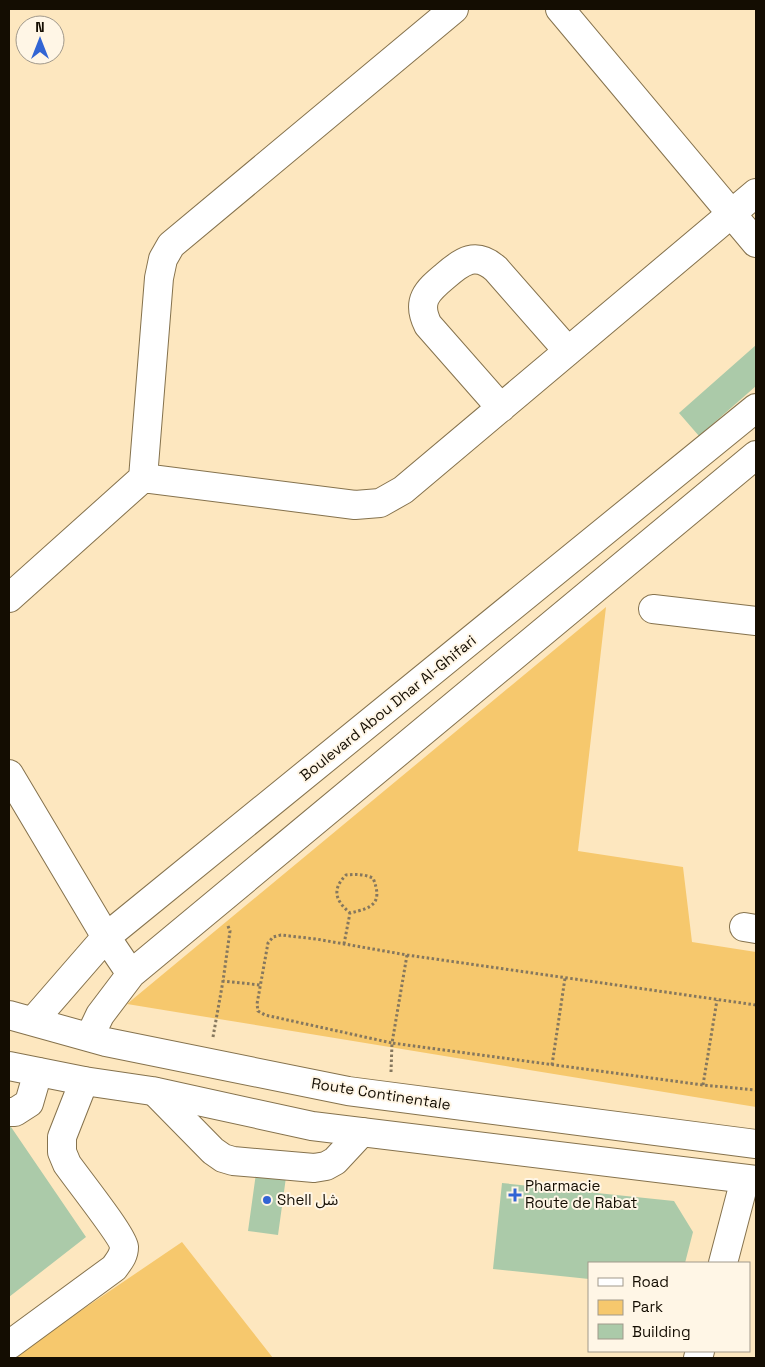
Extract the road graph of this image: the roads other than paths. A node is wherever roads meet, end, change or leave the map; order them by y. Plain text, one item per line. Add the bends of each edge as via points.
1 (454, 9) edge
2 (560, 9) edge
3 (756, 193) edge
4 (732, 214) junction
5 (756, 243) edge
6 (568, 351) junction
7 (501, 408) junction
8 (756, 408) edge
9 (756, 455) edge
10 (143, 478) junction
11 (9, 598) edge
12 (653, 608) dead end
13 (756, 621) edge
14 (9, 774) edge
15 (106, 937) junction
16 (131, 974) junction
17 (15, 1016) edge
18 (90, 1036) junction
19 (9, 1066) edge
20 (38, 1072) junction
21 (84, 1081) junction
22 (155, 1092) junction
23 (9, 1112) edge
24 (362, 1132) junction
25 (756, 1144) edge
26 (751, 1180) edge
27 (723, 1262) edge
28 (9, 1345) edge

1 - 10 street via 171,245 159,278
2 - 4 street
3 - 4 street
4 - 5 street
4 - 6 street
6 - 7 street
6 - 7 street via 490,264 482,260 468,260 437,282 425,295 423,304 428,325
7 - 10 street via 403,490 380,503 355,504
8 - 15 street, Boulevard Abou Dhar Al-Ghifari
9 - 16 street
10 - 11 street
12 - 13 street
14 - 15 street
15 - 16 street
15 - 17 street, Boulevard Abou Dhar Al-Ghifari
16 - 18 street via 100,1015
17 - 18 street, Route Continentale
18 - 25 street, Route Continentale via 106,1042 348,1091
19 - 20 street
20 - 21 street
20 - 23 street via 29,1103
21 - 22 street
21 - 28 street via 62,1137 62,1152 66,1164 117,1233 124,1246 122,1258 114,1268
22 - 24 street via 312,1126
22 - 24 street via 213,1151 233,1161 314,1168 326,1166 335,1161
24 - 26 street
26 - 27 street

